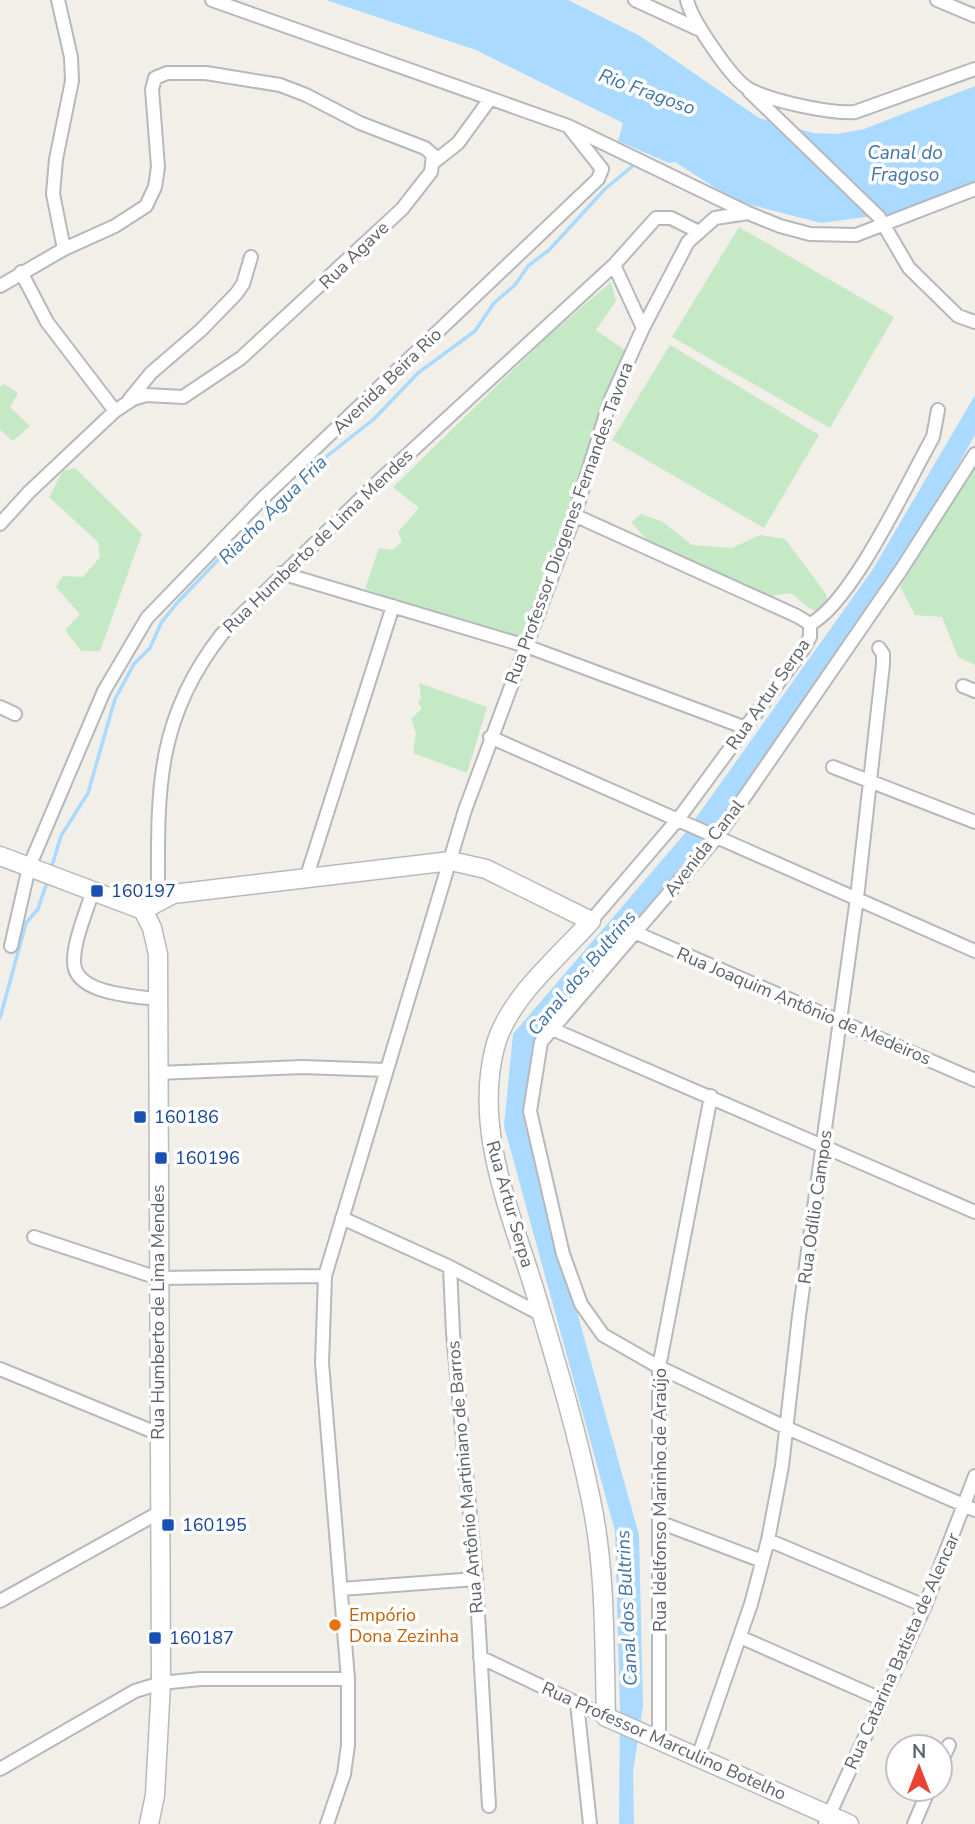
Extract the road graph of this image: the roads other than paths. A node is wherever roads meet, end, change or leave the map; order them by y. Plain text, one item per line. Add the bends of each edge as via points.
1 (58, 0) edge
2 (212, 0) edge
3 (635, 0) edge
4 (687, 0) edge
5 (937, 0) edge
6 (975, 16) edge
7 (700, 30) junction
8 (975, 69) edge
9 (747, 88) junction
10 (490, 99) junction
11 (568, 126) junction
12 (434, 162) junction
13 (975, 189) edge
14 (748, 213) junction
15 (881, 220) junction
16 (697, 231) junction
17 (64, 249) junction
18 (251, 257) dead end
19 (614, 265) junction
20 (22, 272) junction
21 (0, 286) edge
22 (975, 321) edge
23 (643, 328) junction
24 (127, 403) junction
25 (938, 410) dead end
26 (116, 411) junction
27 (975, 454) edge
28 (574, 515) junction
29 (0, 524) edge
30 (281, 573) junction
31 (393, 606) junction
32 (810, 624) junction
33 (526, 646) junction
34 (879, 648) dead end
35 (0, 707) edge
36 (15, 713) dead end
37 (746, 728) junction
38 (490, 737) junction
39 (832, 767) dead end
40 (870, 781) junction
41 (684, 820) junction
42 (975, 822) edge
43 (715, 836) junction
44 (0, 856) edge
45 (450, 861) junction
46 (31, 867) junction
47 (306, 879) junction
48 (92, 892) junction
49 (857, 898) junction
50 (150, 906) junction
51 (591, 921) junction
52 (634, 932) junction
53 (11, 946) dead end
54 (975, 951) edge
55 (156, 999) junction
56 (841, 1023) junction
57 (552, 1029) junction
58 (386, 1070) junction
59 (157, 1073) junction
60 (975, 1080) edge
61 (711, 1096) junction
62 (823, 1147) junction
63 (975, 1212) edge
64 (342, 1218) junction
65 (34, 1237) dead end
66 (450, 1267) junction
67 (325, 1276) junction
68 (158, 1278) junction
69 (542, 1315) junction
70 (659, 1367) junction
71 (0, 1368) edge
72 (787, 1428) junction
73 (159, 1434) junction
74 (975, 1476) edge
75 (970, 1507) edge
76 (160, 1512) junction
77 (659, 1522) junction
78 (768, 1540) junction
79 (762, 1561) junction
80 (476, 1579) junction
81 (341, 1589) junction
82 (0, 1601) edge
83 (925, 1606) junction
84 (740, 1637) junction
85 (480, 1657) junction
86 (348, 1679) junction
87 (161, 1684) junction
88 (881, 1699) junction
89 (578, 1703) junction
90 (609, 1718) junction
91 (653, 1737) junction
92 (698, 1756) junction
93 (0, 1769) edge
94 (923, 1803) edge
95 (489, 1806) dead end
96 (827, 1820) edge
97 (149, 1824) edge
98 (327, 1824) edge
99 (590, 1824) edge
100 (849, 1824) edge
101 (914, 1824) edge

1 - 17 street via 72,81 53,194
2 - 10 street
3 - 7 street
4 - 7 street
5 - 6 street
7 - 9 street
8 - 9 street via 842,113
9 - 15 street
10 - 11 street
10 - 12 street, Rua Agave via 458,143
11 - 14 street
11 - 46 street, Avenida Beira Rio via 596,159 601,175 263,498 147,618 104,691
12 - 17 street via 425,148 280,85 206,73 167,73 153,80 158,167 149,202 132,217
12 - 24 street, Rua Agave via 402,209 241,358 183,397 142,396
13 - 15 street
14 - 15 street via 780,226 830,236 856,235 875,229
14 - 16 street via 715,218
15 - 22 street via 909,268 958,316
16 - 19 street, Rua Humberto de Lima Mendes via 671,218 657,217
16 - 23 street, Rua Professor Diogenes Fernandes Tavora
17 - 20 street
18 - 24 street via 236,294 150,373
19 - 23 street
19 - 30 street, Rua Humberto de Lima Mendes
20 - 21 street
20 - 26 street via 47,323
23 - 28 street, Rua Professor Diogenes Fernandes Tavora via 607,410
24 - 26 street, Rua Agave
25 - 32 street via 933,437 848,588 825,617
26 - 29 street, Rua Agave
27 - 43 street, Avenida Canal via 894,581
28 - 32 street
28 - 33 street, Rua Professor Diogenes Fernandes Tavora
30 - 31 street
30 - 50 street, Rua Humberto de Lima Mendes via 202,658 171,722 163,755
31 - 33 street
31 - 47 street
32 - 37 street, Rua Artur Serpa via 804,648
33 - 37 street
33 - 38 street, Rua Professor Diogenes Fernandes Tavora
34 - 40 street, Rua Odílio Campos via 883,664
35 - 36 street
37 - 41 street, Rua Artur Serpa
38 - 41 street
38 - 45 street, Rua Professor Diogenes Fernandes Tavora
39 - 40 street
40 - 42 street
40 - 49 street, Rua Odílio Campos
41 - 43 street
41 - 51 street, Rua Artur Serpa
43 - 49 street
43 - 52 street, Avenida Canal
44 - 46 street
45 - 47 street
45 - 51 street via 486,869
45 - 58 street, Rua Professor Diogenes Fernandes Tavora
46 - 48 street
46 - 53 street, Avenida Beira Rio
47 - 50 street via 182,893
48 - 50 street
48 - 55 street via 73,962 77,975 99,989
49 - 54 street
49 - 56 street, Rua Odílio Campos
50 - 55 street, Rua Humberto de Lima Mendes via 158,954
51 - 69 street, Rua Artur Serpa via 508,1016 490,1078 491,1142
52 - 56 street, Rua Joaquim Antônio de Medeiros
52 - 57 street, Avenida Canal
55 - 59 street, Rua Humberto de Lima Mendes
56 - 60 street, Rua Joaquim Antônio de Medeiros
56 - 62 street, Rua Odílio Campos
57 - 61 street
57 - 70 street, Avenida Canal via 538,1049 530,1120 571,1277 581,1304 603,1335
58 - 59 street via 302,1066
58 - 64 street, Rua Professor Diogenes Fernandes Tavora
59 - 68 street, Rua Humberto de Lima Mendes
61 - 62 street
61 - 70 street, Rua Idelfonso Marinho de Araújo
62 - 63 street
62 - 72 street, Rua Odílio Campos
64 - 66 street
64 - 67 street, Rua Professor Diogenes Fernandes Tavora
65 - 68 street
66 - 69 street
66 - 80 street, Rua Antônio Martiniano de Barros
67 - 68 street
67 - 81 street, Rua Professor Diogenes Fernandes Tavora via 322,1363
68 - 73 street, Rua Humberto de Lima Mendes
69 - 90 street, Rua Artur Serpa via 596,1527
70 - 72 street
70 - 77 street, Rua Idelfonso Marinho de Araújo
71 - 73 street
72 - 75 street
72 - 78 street, Rua Odílio Campos
73 - 76 street, Rua Humberto de Lima Mendes
74 - 75 street, Rua Catarina Batista de Alencar
75 - 83 street, Rua Catarina Batista de Alencar
76 - 82 street
76 - 87 street, Rua Humberto de Lima Mendes
77 - 79 street
77 - 91 street, Rua Idelfonso Marinho de Araújo
78 - 79 street, Rua Odílio Campos
78 - 83 street
79 - 84 street, Rua Odílio Campos
80 - 81 street
80 - 85 street, Rua Antônio Martiniano de Barros
81 - 86 street, Rua Professor Diogenes Fernandes Tavora
83 - 88 street, Rua Catarina Batista de Alencar
84 - 88 street
84 - 92 street, Rua Odílio Campos
85 - 89 street, Rua Professor Marculino Botelho
85 - 95 street, Rua Antônio Martiniano de Barros
86 - 87 street via 200,1679
86 - 98 street, Rua Professor Diogenes Fernandes Tavora via 344,1774
87 - 93 street via 128,1694
87 - 97 street, Rua Humberto de Lima Mendes via 155,1795
88 - 96 street, Rua Catarina Batista de Alencar
89 - 90 street, Rua Professor Marculino Botelho
89 - 99 street
90 - 91 street, Rua Professor Marculino Botelho
91 - 92 street, Rua Professor Marculino Botelho
92 - 96 street, Rua Professor Marculino Botelho
94 - 101 street
96 - 100 street, Rua Professor Marculino Botelho

